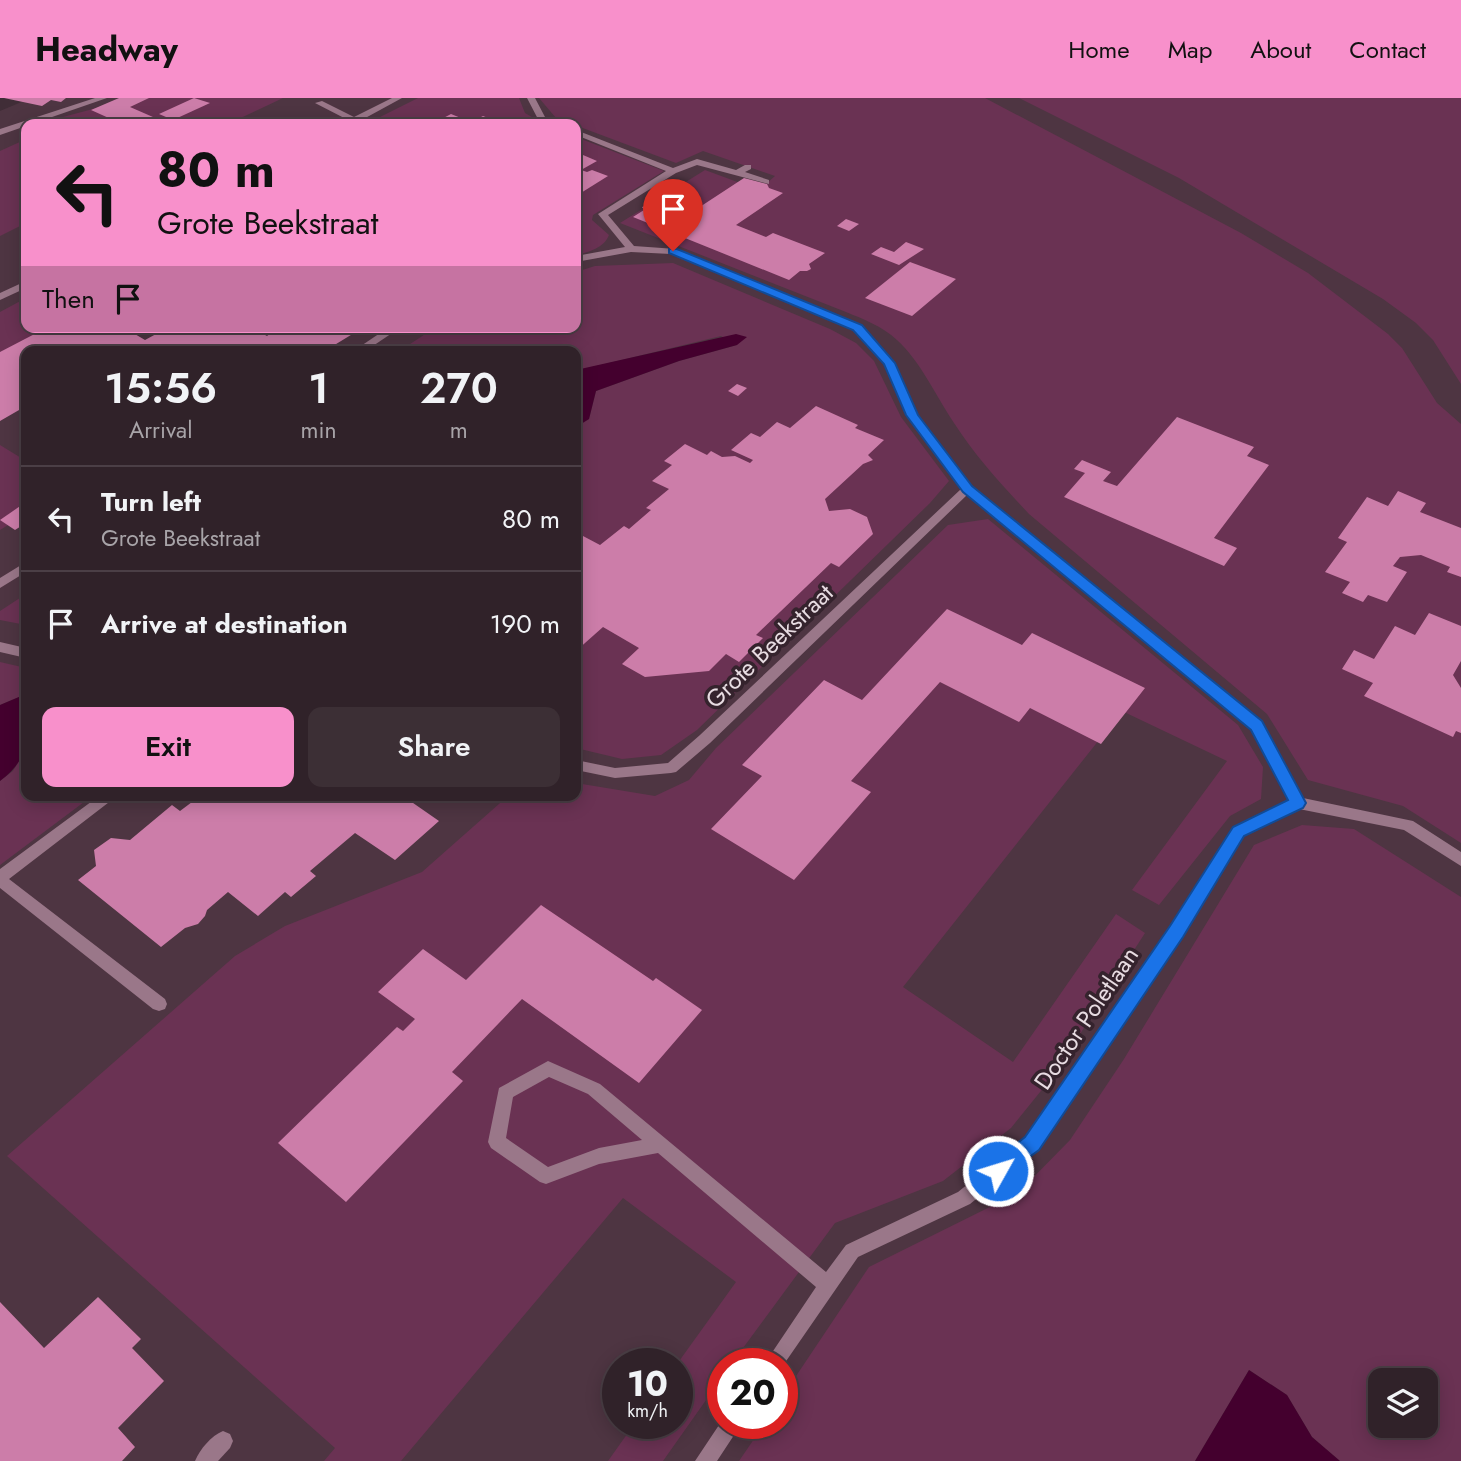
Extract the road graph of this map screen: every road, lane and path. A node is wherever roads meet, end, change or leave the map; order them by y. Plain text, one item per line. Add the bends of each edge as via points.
1 (103, 98) edge
2 (398, 98) edge
3 (531, 98) edge
4 (319, 103) dead end
5 (40, 119) edge
6 (353, 119) edge
7 (357, 119) edge
8 (542, 119) edge
9 (0, 124) edge
10 (21, 125) edge
11 (16, 127) junction
12 (21, 128) edge
13 (0, 132) edge
14 (581, 134) edge
15 (748, 167) dead end
16 (673, 171) junction
17 (737, 173) junction
18 (766, 182) dead end
19 (631, 249) junction
20 (581, 258) edge
21 (21, 286) edge
22 (0, 297) edge
23 (387, 333) edge
24 (366, 346) edge
25 (967, 489) junction
26 (21, 569) edge
27 (0, 583) edge
28 (0, 647) edge
29 (21, 652) edge
30 (581, 766) edge
31 (103, 801) edge
32 (1298, 803) junction
33 (1461, 860) edge
34 (0, 879) edge
35 (159, 1004) dead end
36 (660, 1144) junction
37 (828, 1285) junction
38 (784, 1348) edge
39 (721, 1439) edge
40 (223, 1441) dead end
41 (205, 1461) edge
42 (705, 1461) edge

1 - 5 street
2 - 7 street
3 - 8 street
4 - 6 street
9 - 11 street
10 - 11 street
11 - 12 street
11 - 13 street
14 - 16 street
15 - 17 street
16 - 17 street via 697,162
16 - 19 street via 603,214
17 - 18 street
19 - 20 street
19 - 25 street via 673,251 858,327 889,363 912,415
21 - 22 street
23 - 24 street
25 - 30 street, Grote Beekstraat via 671,768 615,773
25 - 32 street via 1256,726
26 - 27 street
28 - 29 street
31 - 34 street
32 - 33 street via 1408,825
32 - 37 street, Doctor Poletlaan via 1239,831 1177,932 1032,1143 964,1198 852,1251
34 - 35 street
36 - 36 street via 594,1089 548,1069 505,1093 497,1142 546,1176 599,1156
36 - 37 street
37 - 38 street, Doctor Poletlaan
39 - 42 street
40 - 41 street

